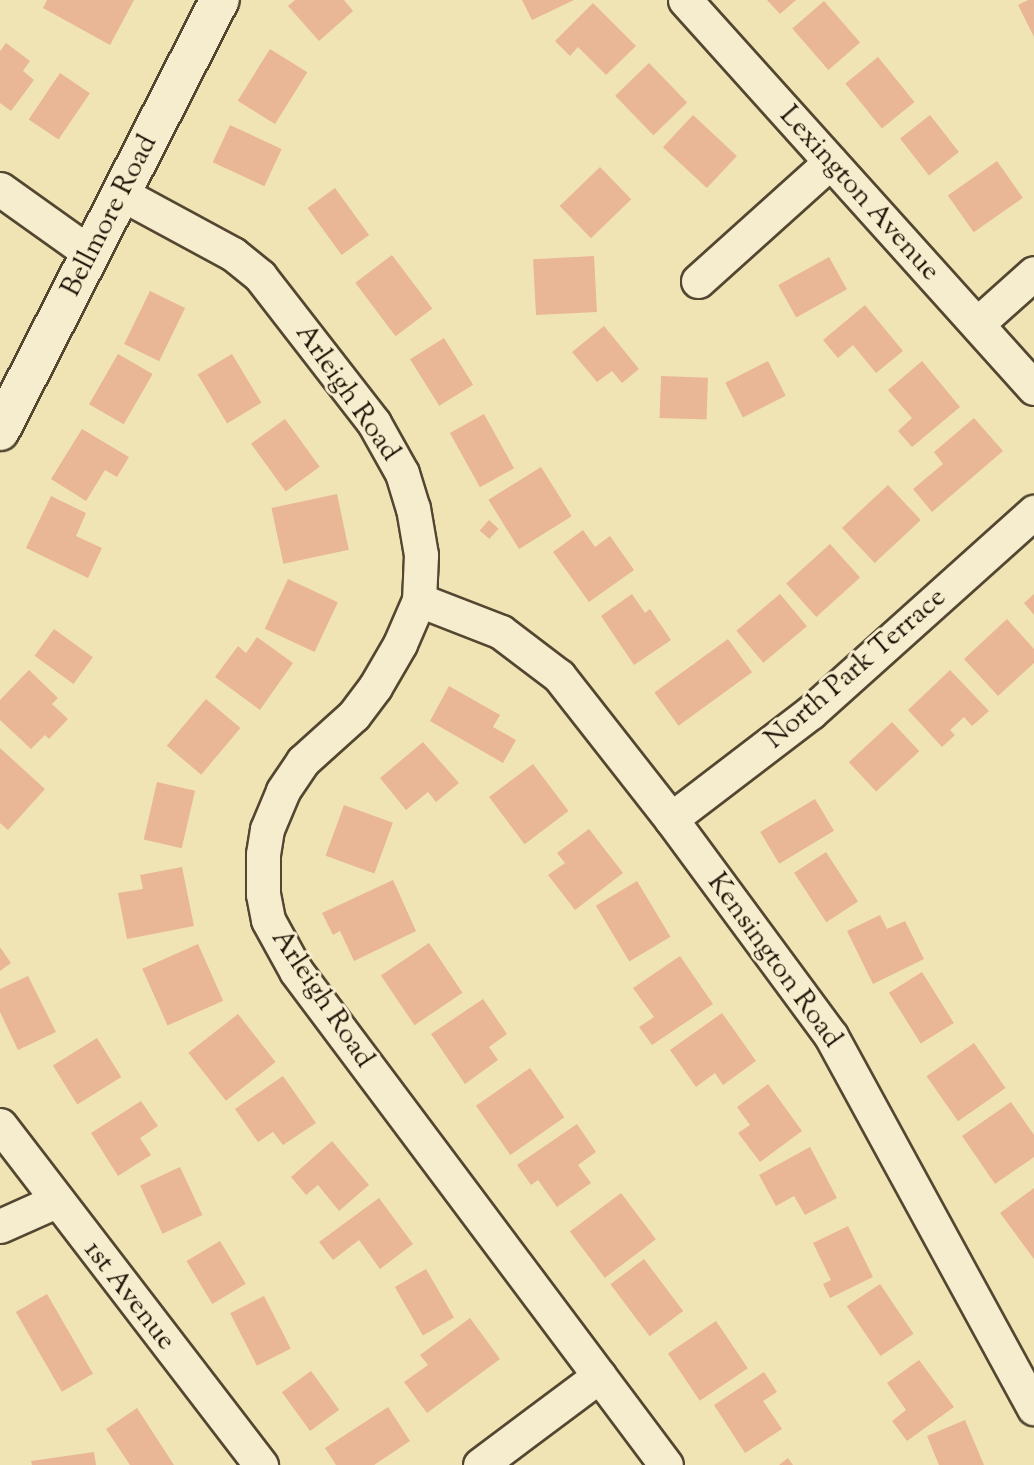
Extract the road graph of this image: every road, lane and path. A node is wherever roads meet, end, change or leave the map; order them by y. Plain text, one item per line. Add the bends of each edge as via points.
1 (219, 0) edge
2 (685, 0) edge
3 (830, 162) junction
4 (0, 189) edge
5 (122, 194) junction
6 (91, 254) junction
7 (1034, 273) edge
8 (698, 281) dead end
9 (977, 324) junction
10 (1034, 388) edge
11 (0, 431) edge
12 (1034, 512) edge
13 (419, 600) junction
14 (671, 819) junction
15 (0, 1125) edge
16 (57, 1202) junction
17 (0, 1226) edge
18 (599, 1376) junction
19 (1034, 1409) edge
20 (261, 1465) edge
21 (480, 1465) edge
22 (666, 1465) edge

1 - 5 main road, Bellmore Road
2 - 3 street, Lexington Avenue
3 - 8 street
3 - 9 street, Lexington Avenue
4 - 6 street
5 - 6 main road, Bellmore Road
5 - 13 street, Arleigh Road via 233,254 260,276 374,423 402,473 413,508 421,555
6 - 11 main road, Bellmore Road
7 - 9 street
9 - 10 street, Lexington Avenue
12 - 14 street, North Park Terrace via 811,712
13 - 14 street, Kensington Road via 501,632 559,676
13 - 18 street, Arleigh Road via 375,687 354,715 303,761 283,791 262,854 268,920 296,971
14 - 19 street, Kensington Road via 831,1036
15 - 16 street, 1st Avenue
16 - 17 street
16 - 20 street, 1st Avenue
18 - 21 street
18 - 22 street, Arleigh Road

